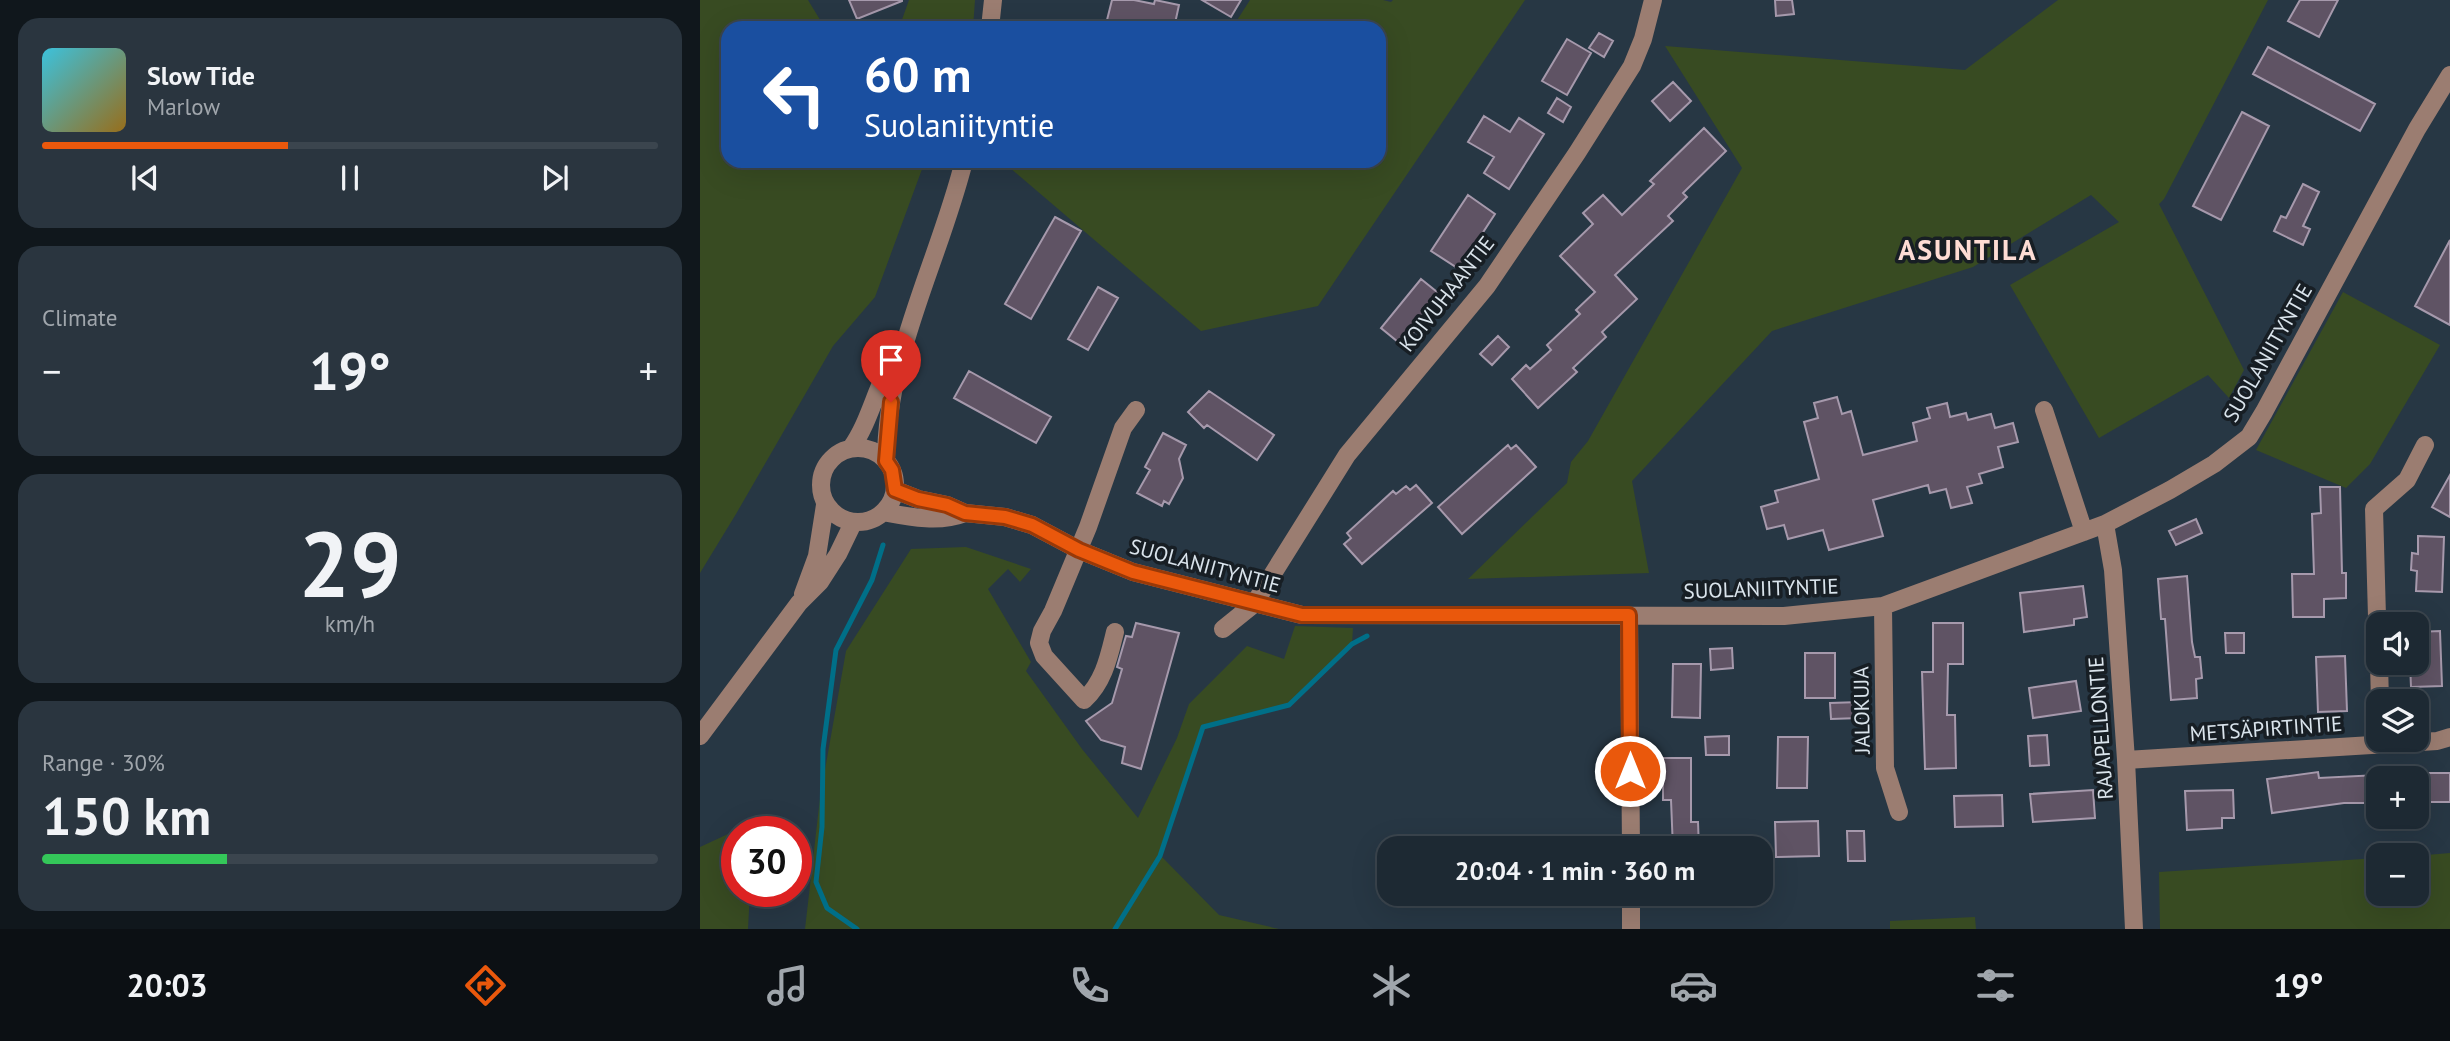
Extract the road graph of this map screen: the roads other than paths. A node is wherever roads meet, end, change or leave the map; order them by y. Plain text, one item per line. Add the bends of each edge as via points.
1 (993, 0) edge
2 (1653, 0) edge
3 (991, 21) edge
4 (2450, 75) edge
5 (962, 168) edge
6 (903, 344) junction
7 (1136, 410) dead end
8 (2043, 410) dead end
9 (2426, 445) dead end
10 (851, 449) junction
11 (886, 461) junction
12 (895, 490) junction
13 (825, 505) junction
14 (883, 513) junction
15 (965, 513) junction
16 (853, 523) junction
17 (2105, 524) junction
18 (2084, 532) junction
19 (1079, 550) junction
20 (799, 603) junction
21 (1254, 604) junction
22 (1883, 606) junction
23 (2377, 612) edge
24 (1629, 615) junction
25 (1223, 629) dead end
26 (1115, 632) dead end
27 (700, 736) edge
28 (2450, 737) edge
29 (2429, 741) edge
30 (2366, 743) edge
31 (2126, 761) junction
32 (1899, 812) dead end
33 (1631, 836) edge
34 (1631, 906) edge
35 (1631, 929) edge
36 (2134, 929) edge

1 - 3 street
2 - 21 street, KOIVUHAANTIE via 1632,66 1577,153 1487,286 1347,455
4 - 17 street, SUOLANIITYNTIE via 2249,437 2214,464
5 - 6 street
6 - 10 street
6 - 11 street via 891,402
7 - 19 street via 1123,428
8 - 18 street
9 - 23 street via 2407,480 2374,509
10 - 11 street via 870,450
10 - 13 street via 833,458 822,475
11 - 12 street
12 - 14 street
12 - 15 street, SUOLANIITYNTIE
13 - 16 street
13 - 20 street via 817,556
14 - 15 street, SUOLANIITYNTIE via 934,519
14 - 16 street
15 - 19 street, SUOLANIITYNTIE via 1032,525
16 - 20 street via 820,582
17 - 18 street, SUOLANIITYNTIE
17 - 31 street, RAJAPELLONTIE via 2113,570
18 - 22 street, SUOLANIITYNTIE
19 - 21 street, SUOLANIITYNTIE via 1133,572
19 - 26 street via 1039,643 1044,656 1084,700 1106,667
20 - 27 street
21 - 24 street, SUOLANIITYNTIE via 1302,615
21 - 25 street, KOIVUHAANTIE
22 - 24 street, SUOLANIITYNTIE via 1784,616
22 - 32 street, JALOKUJA via 1885,768
24 - 33 street
28 - 29 street, METSÄPIRTINTIE
30 - 31 street, METSÄPIRTINTIE
31 - 36 street, RAJAPELLONTIE
34 - 35 street

